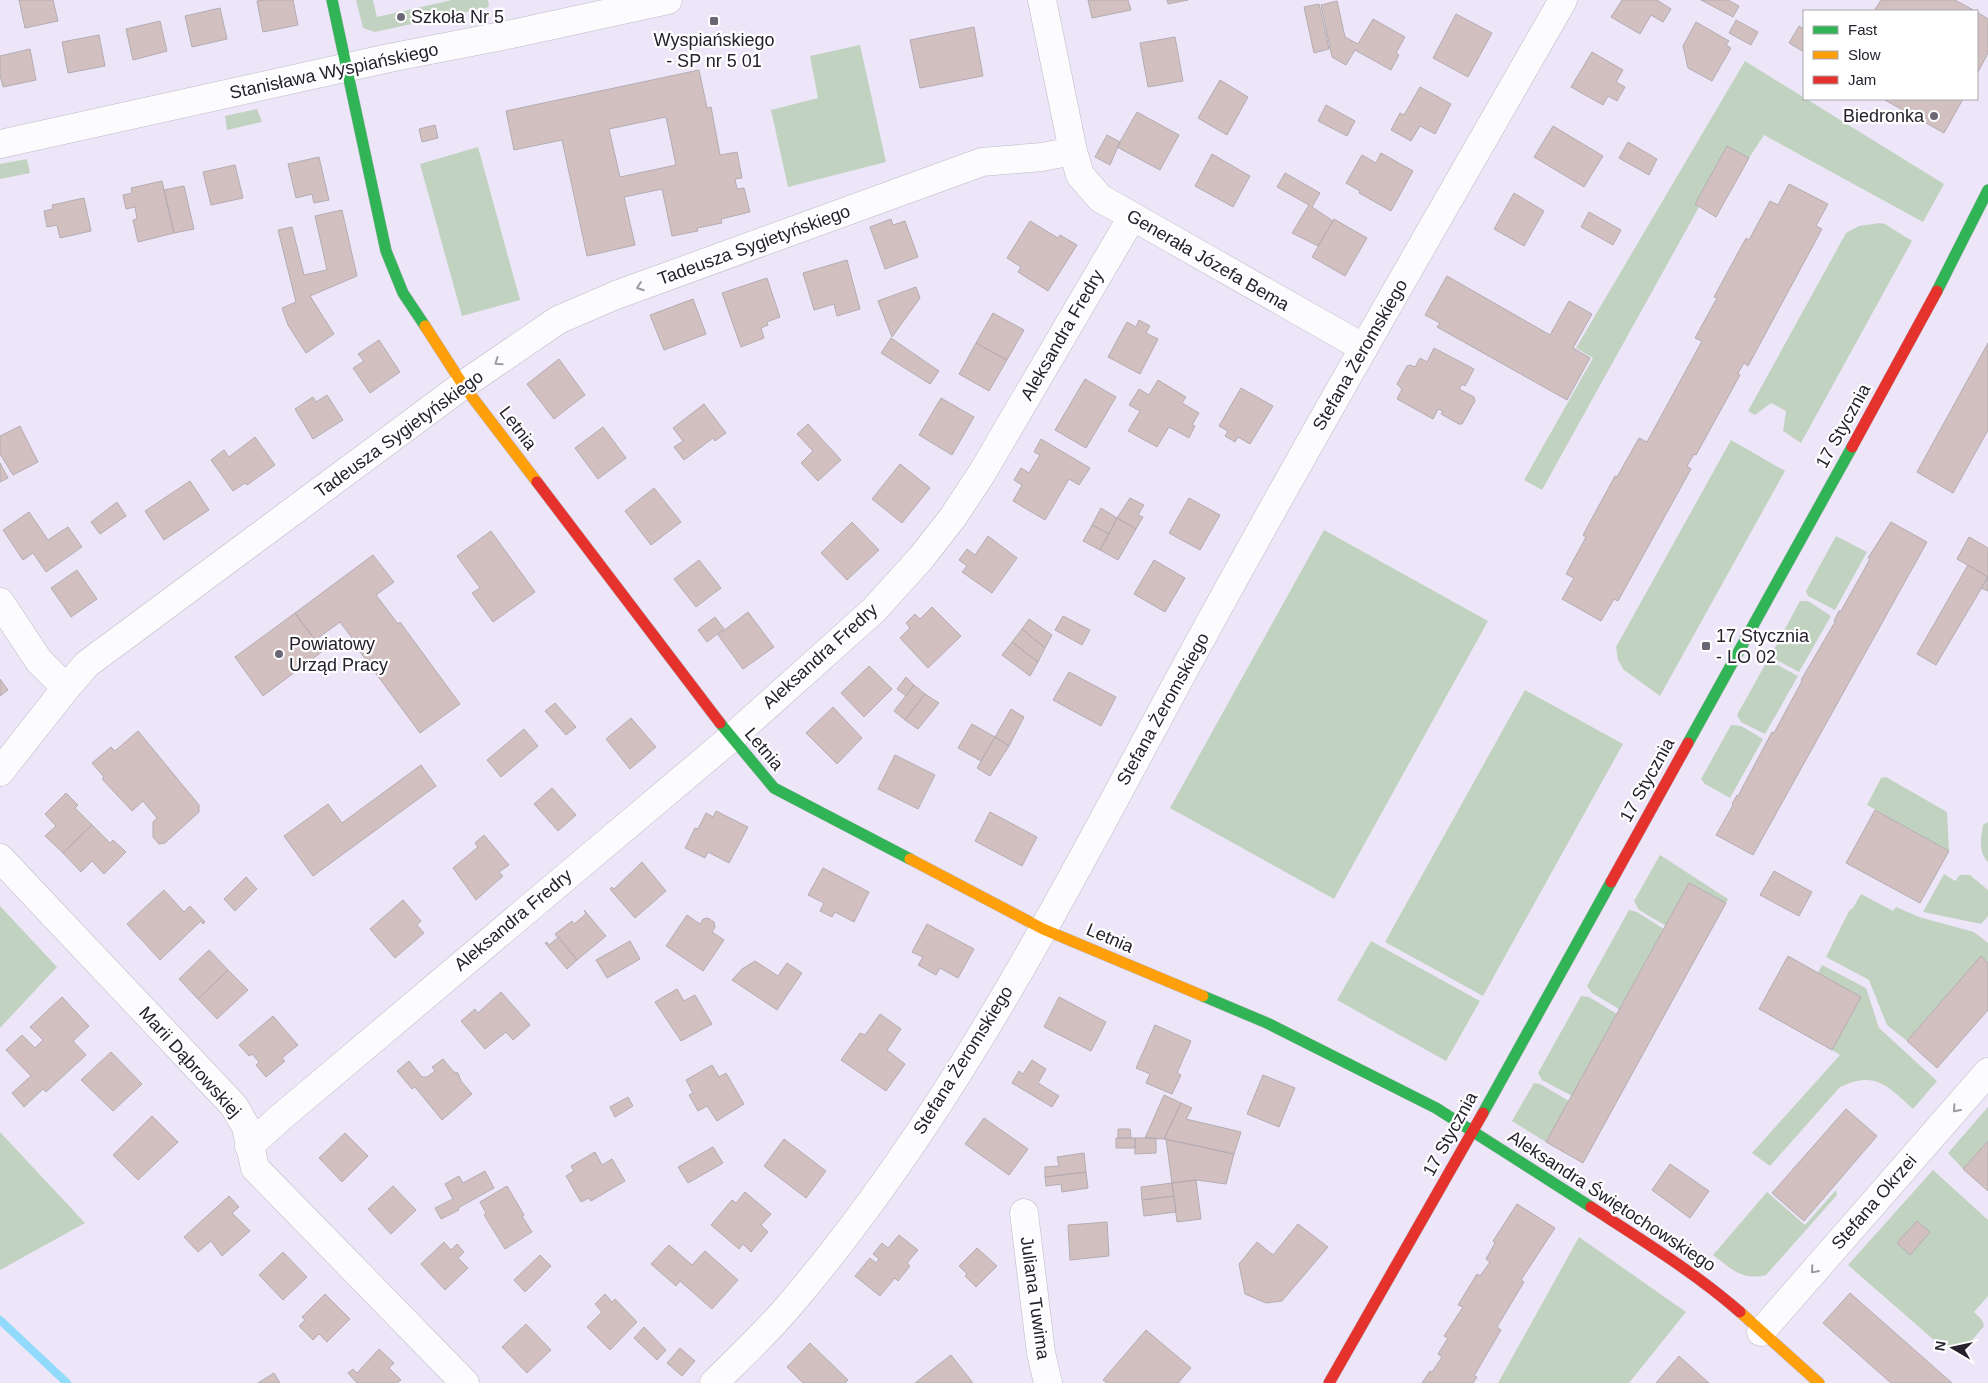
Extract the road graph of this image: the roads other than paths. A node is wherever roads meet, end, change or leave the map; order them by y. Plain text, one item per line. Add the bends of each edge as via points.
1 (332, 0) edge
2 (668, 0) edge
3 (1042, 0) edge
4 (1563, 0) edge
5 (346, 68) junction
6 (0, 144) edge
7 (1073, 151) junction
8 (1988, 190) edge
9 (1132, 216) junction
10 (1364, 348) junction
11 (463, 385) junction
12 (0, 602) edge
13 (66, 688) junction
14 (731, 738) junction
15 (0, 772) edge
16 (0, 858) edge
17 (1043, 929) junction
18 (1988, 1072) edge
19 (1473, 1130) junction
20 (250, 1146) junction
21 (1024, 1213) dead end
22 (1761, 1332) junction
23 (465, 1383) edge
24 (714, 1383) edge
25 (1048, 1383) edge
26 (1329, 1383) edge
27 (1819, 1383) edge

1 - 5 street, Letnia
2 - 5 street, Stanisława Wyspiańskiego
3 - 7 street, Generała Józefa Bema
4 - 10 street, Stefana Żeromskiego
5 - 6 street, Stanisława Wyspiańskiego
5 - 11 street, Letnia via 386,250 403,292
7 - 9 street, Generała Józefa Bema via 1080,175 1100,198
7 -> 11 street, Tadeusza Sygietyńskiego via 982,162 616,295 558,320
8 - 19 street, 17 Stycznia via 1936,294
9 - 10 street, Generała Józefa Bema
9 - 14 street, Aleksandra Fredry via 982,474 948,524 874,610
10 - 17 street, Stefana Żeromskiego
11 - 13 street, Tadeusza Sygietyńskiego via 87,664
11 - 14 street, Letnia
12 - 13 street via 39,661
13 - 15 street, Tadeusza Sygietyńskiego
14 - 17 street, Letnia via 774,788
14 - 20 street, Aleksandra Fredry
16 - 20 street, Marii Dąbrowskiej via 234,1106 246,1127
17 - 19 street, Letnia via 1267,1023
17 - 24 street, Stefana Żeromskiego via 960,1070 879,1190 785,1310
18 -> 22 street, Stefana Okrzei
19 - 22 street, Aleksandra Świętochowskiego via 1686,1269
19 - 26 street, 17 Stycznia
20 - 23 street, Marii Dąbrowskiej via 255,1168
21 - 25 street, Juliana Tuwima via 1041,1353
22 - 27 street, Aleksandra Świętochowskiego

